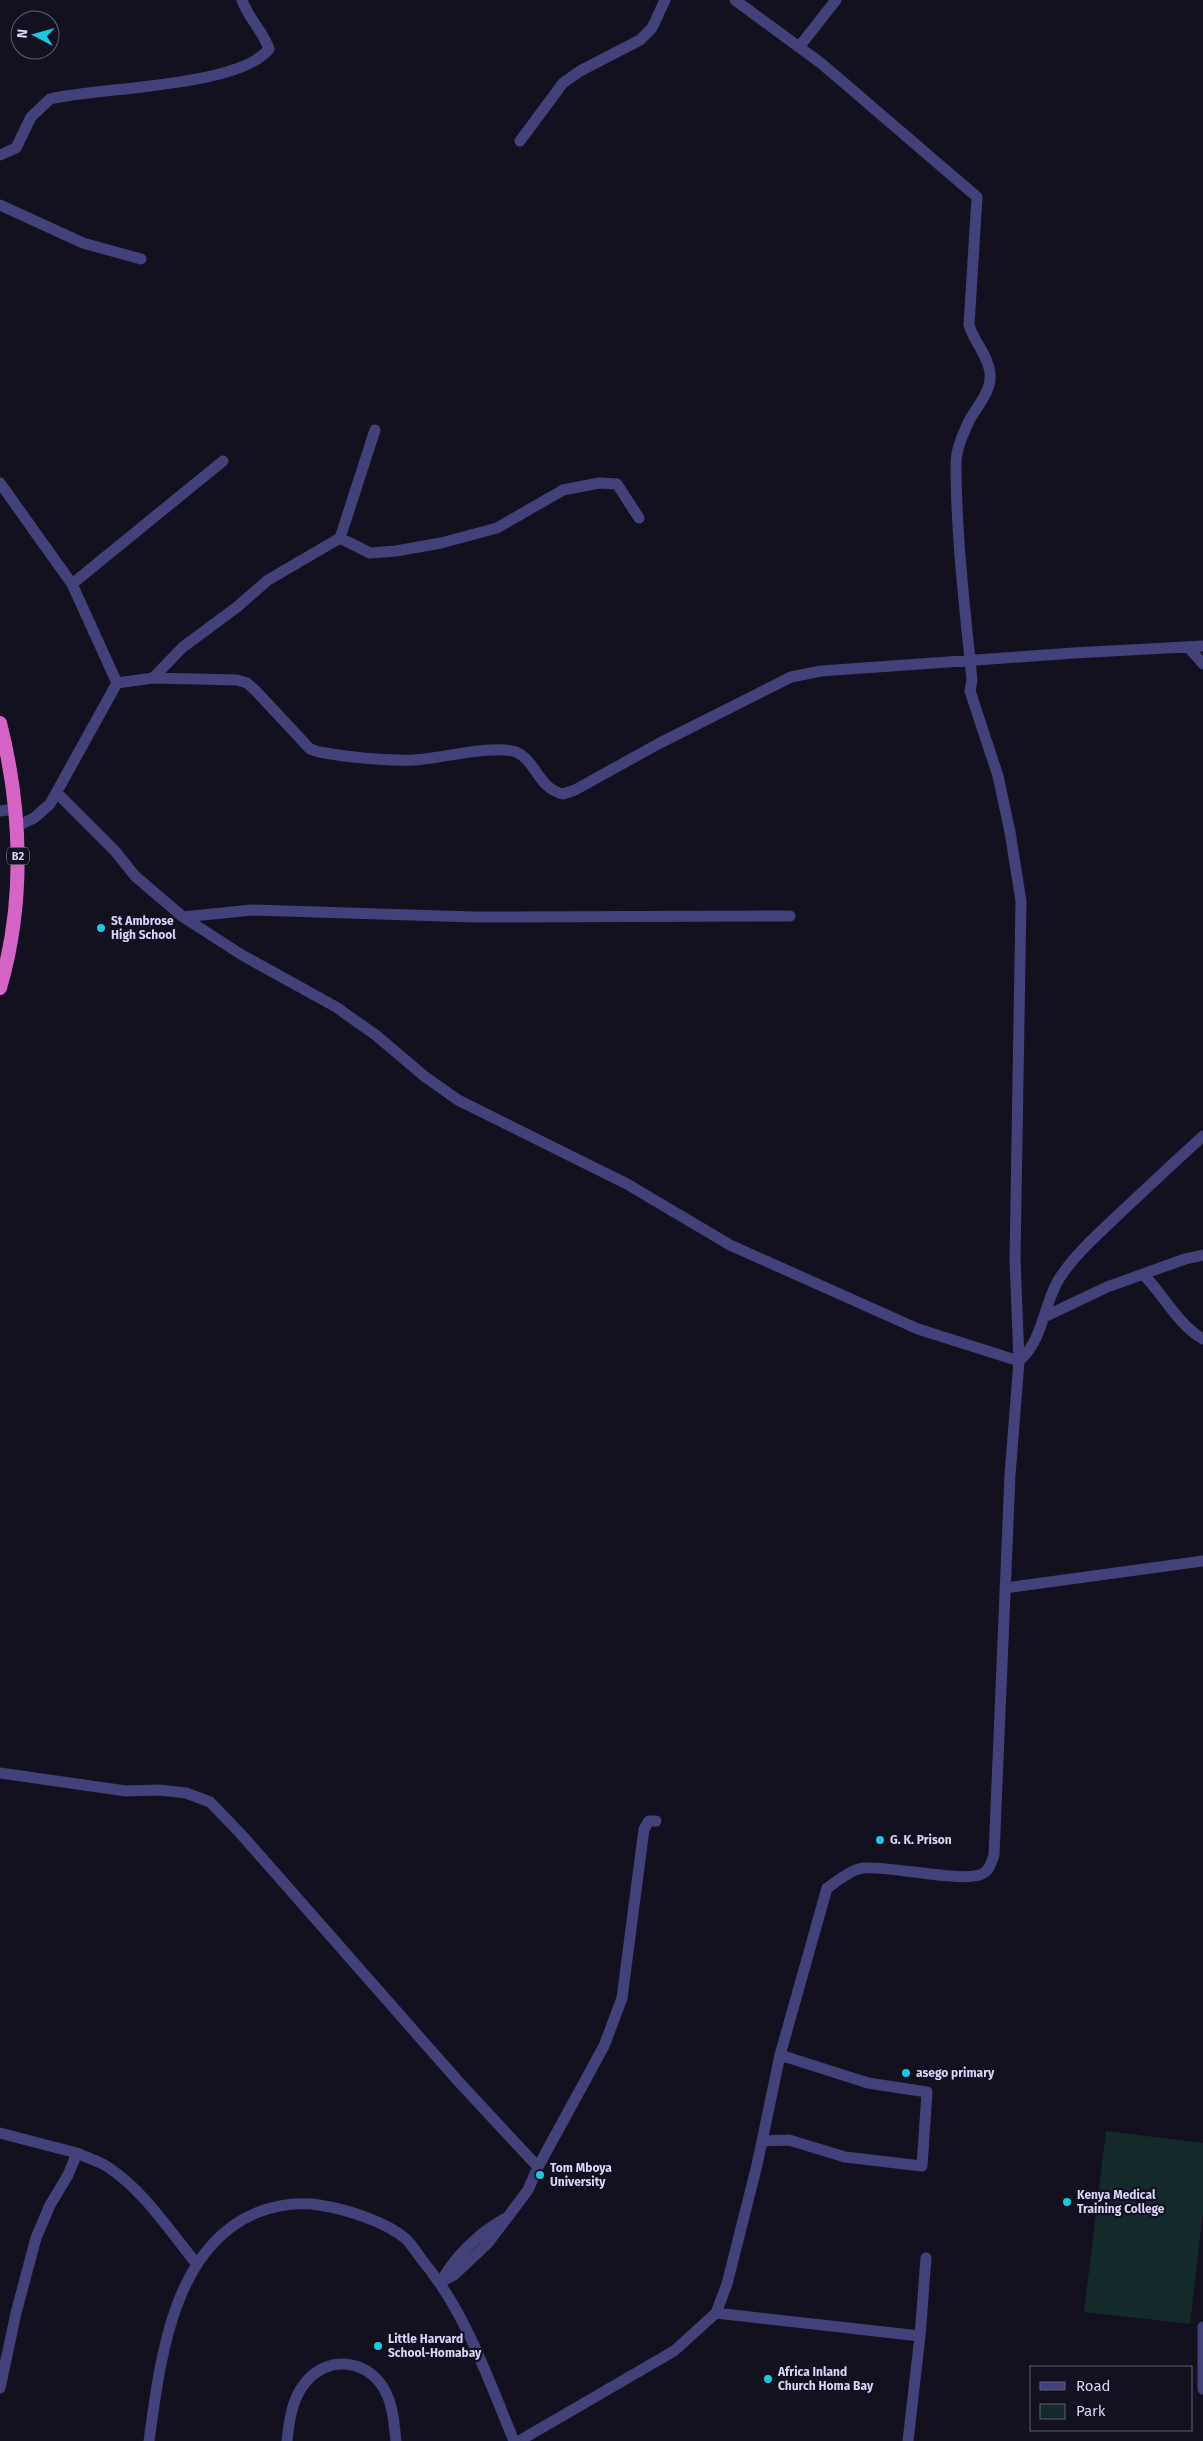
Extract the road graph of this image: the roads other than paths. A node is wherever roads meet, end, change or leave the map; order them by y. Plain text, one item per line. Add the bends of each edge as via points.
1 (242, 0) edge
2 (665, 0) edge
3 (735, 0) edge
4 (836, 0) edge
5 (799, 46) junction
6 (520, 141) dead end
7 (0, 155) edge
8 (0, 205) edge
9 (141, 260) dead end
10 (375, 430) dead end
11 (224, 461) dead end
12 (0, 483) edge
13 (639, 518) dead end
14 (340, 538) junction
15 (72, 584) junction
16 (1203, 646) edge
17 (1190, 648) junction
18 (970, 660) junction
19 (1203, 664) edge
20 (153, 678) junction
21 (117, 683) junction
22 (0, 724) edge
23 (57, 793) junction
24 (15, 809) junction
25 (0, 811) edge
26 (17, 826) junction
27 (790, 916) dead end
28 (183, 917) junction
29 (0, 988) edge
30 (1203, 1136) edge
31 (1203, 1255) edge
32 (1143, 1274) junction
33 (1044, 1317) junction
34 (1203, 1338) edge
35 (1020, 1361) junction
36 (1203, 1561) edge
37 (1005, 1588) junction
38 (0, 1773) edge
39 (656, 1822) dead end
40 (780, 2055) junction
41 (0, 2133) edge
42 (762, 2141) junction
43 (77, 2153) junction
44 (538, 2167) junction
45 (926, 2258) dead end
46 (196, 2264) junction
47 (441, 2282) junction
48 (716, 2313) junction
49 (1203, 2327) edge
50 (920, 2336) junction
51 (0, 2388) edge
52 (1203, 2389) edge
53 (149, 2441) edge
54 (287, 2441) edge
55 (396, 2441) edge
56 (514, 2441) edge
57 (519, 2441) edge
58 (908, 2441) edge

1 - 7 street via 267,42 269,48 263,56 220,75 50,99 31,116 16,148
2 - 6 street via 652,28 640,40 563,83
3 - 5 street
4 - 5 street
5 - 18 street via 977,197 969,325 991,375 986,394 958,446 956,463
8 - 9 street via 84,243
10 - 14 street
11 - 15 street
12 - 15 street
13 - 14 street via 617,484 599,483 563,490 497,528 441,543 370,553
14 - 20 street via 268,580 183,647
15 - 21 street
16 - 17 street
17 - 18 street
17 - 19 street
18 - 20 street via 821,671 791,677 563,794 545,786 527,761 516,752 501,750 412,760 319,752 310,749 247,683
18 - 35 street via 970,691 998,776 1021,901 1015,1260
20 - 21 street
21 - 23 street
22 - 24 highway, B2
23 - 26 street via 43,812
23 - 28 street via 136,876
24 - 25 street
24 - 26 highway, B2
26 - 29 highway, B2 via 14,923
27 - 28 street via 473,917 252,910
28 - 35 street via 242,956 336,1007 458,1100 627,1184 730,1245 918,1329
30 - 33 street via 1083,1248 1062,1274
31 - 32 street
32 - 33 street
32 - 34 street via 1190,1330
33 - 35 street via 1028,1353
35 - 37 street
36 - 37 street
37 - 40 street via 998,1783 994,1855 990,1868 982,1874 958,1876 862,1868 827,1888
38 - 44 street via 126,1790 186,1793 210,1802
39 - 44 street via 649,1821 644,1828 622,1998 611,2029
40 - 42 street
40 - 42 street via 868,2083 927,2092 922,2166 845,2157 789,2140
41 - 43 street
42 - 48 street via 727,2284
43 - 46 street via 106,2166 124,2179 148,2203
43 - 51 street via 36,2238
44 - 47 street via 528,2190 488,2243 454,2275
45 - 50 street
46 - 47 street via 212,2243 241,2219 266,2209 303,2203 339,2208 397,2234 405,2239
46 - 53 street via 173,2314
47 - 56 street via 483,2364
48 - 50 street
48 - 57 street via 674,2351
49 - 52 street
50 - 58 street
54 - 55 street via 293,2406 305,2383 321,2370 339,2363 361,2367 384,2389 391,2406

